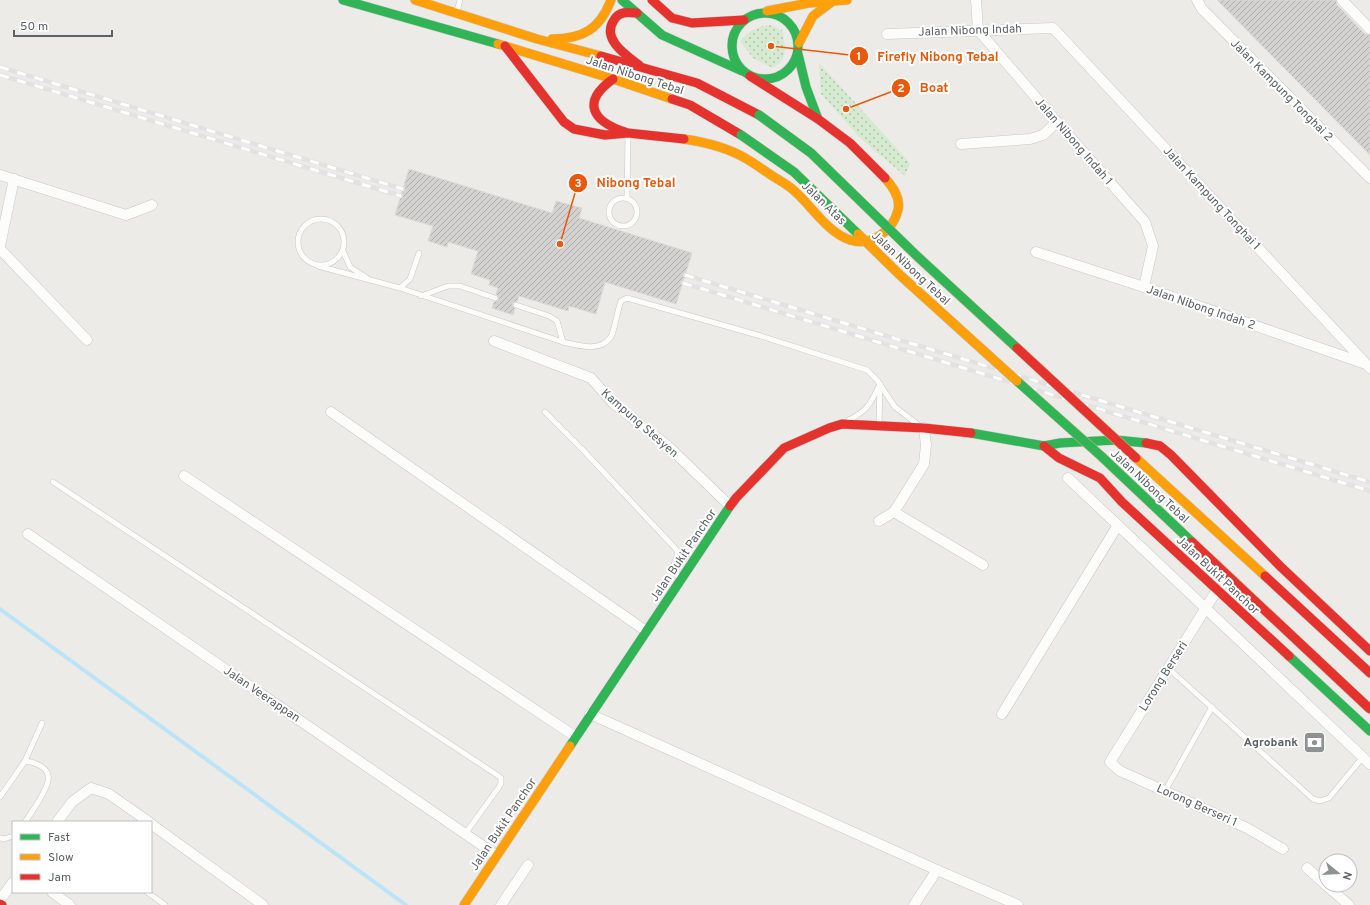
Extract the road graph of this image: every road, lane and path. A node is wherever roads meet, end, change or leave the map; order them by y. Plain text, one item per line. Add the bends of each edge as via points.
1 (343, 0) edge
2 (415, 0) edge
3 (460, 0) edge
4 (611, 0) edge
5 (622, 0) edge
6 (652, 0) edge
7 (847, 0) edge
8 (976, 0) edge
9 (1197, 0) edge
10 (1342, 0) edge
11 (833, 1) edge
12 (764, 12) junction
13 (456, 13) junction
14 (637, 13) junction
15 (744, 20) junction
16 (1053, 28) joint
17 (1370, 29) edge
18 (978, 30) junction
19 (887, 34) dead end
20 (537, 39) junction
21 (799, 43) junction
22 (505, 46) junction
23 (798, 54) junction
24 (641, 68) junction
25 (742, 70) junction
26 (750, 76) junction
27 (612, 79) junction
28 (818, 119) junction
29 (1057, 122) junction
30 (628, 133) junction
31 (961, 144) dead end
32 (0, 175) edge
33 (1370, 178) edge
34 (14, 179) junction
35 (627, 198) junction
36 (152, 205) dead end
37 (0, 246) edge
38 (0, 250) edge
39 (343, 251) junction
40 (1036, 252) dead end
41 (419, 253) dead end
42 (318, 266) junction
43 (371, 281) junction
44 (1144, 287) junction
45 (400, 288) junction
46 (421, 296) junction
47 (495, 298) dead end
48 (516, 305) dead end
49 (87, 340) dead end
50 (494, 341) dead end
51 (563, 342) junction
52 (1368, 366) edge
53 (880, 384) junction
54 (331, 412) dead end
55 (545, 412) dead end
56 (842, 424) junction
57 (879, 425) junction
58 (924, 428) junction
59 (1116, 440) junction
60 (1044, 446) junction
61 (184, 476) dead end
62 (1068, 478) dead end
63 (1100, 478) junction
64 (54, 482) dead end
65 (730, 506) junction
66 (894, 512) junction
67 (879, 521) dead end
68 (1118, 525) junction
69 (28, 534) dead end
70 (983, 565) dead end
71 (681, 579) junction
72 (1216, 590) junction
73 (1205, 608) junction
74 (646, 631) junction
75 (1370, 651) edge
76 (1168, 668) junction
77 (1370, 673) edge
78 (1212, 707) junction
79 (1370, 709) edge
80 (590, 714) junction
81 (1002, 714) dead end
82 (42, 723) dead end
83 (1370, 731) edge
84 (576, 736) junction
85 (25, 761) junction
86 (1366, 761) edge
87 (1110, 762) joint
88 (1165, 791) junction
89 (0, 797) edge
90 (26, 821) edge
91 (58, 821) edge
92 (147, 821) edge
93 (152, 824) edge
94 (465, 834) junction
95 (12, 836) edge
96 (0, 838) edge
97 (1283, 849) dead end
98 (496, 855) junction
99 (528, 865) dead end
100 (1307, 868) dead end
101 (937, 870) junction
102 (1318, 878) edge
103 (12, 883) edge
104 (53, 893) edge
105 (148, 893) edge
106 (1335, 893) edge
107 (0, 900) edge
108 (468, 903) edge
109 (70, 905) edge
110 (165, 905) edge
111 (263, 905) edge
112 (501, 905) edge
113 (914, 905) edge
114 (1018, 905) edge
115 (1349, 905) edge

1 - 22 main road, Jalan Nibong Tebal
2 - 13 main road, Jalan Nibong Tebal
3 - 13 lane
4 - 20 main road via 603,18 585,34 572,38
5 - 14 main road
6 - 15 main road via 672,18 692,23
7 - 11 main road
8 - 18 street
9 - 33 street, Jalan Kampung Tonghai 2 via 1202,9
10 - 17 street
11 - 12 main road
11 - 21 main road via 813,16
12 - 15 main road
12 - 21 main road via 784,17 797,33
13 - 20 main road, Jalan Nibong Tebal
14 - 24 main road via 619,14 611,25 610,32 611,39
14 - 25 main road via 662,35
15 - 25 main road via 736,29 732,40 732,51
16 - 18 street, Jalan Nibong Indah
16 - 52 street, Jalan Kampung Tonghai 1
18 - 19 street, Jalan Nibong Indah
18 - 29 street, Jalan Nibong Indah 1
20 - 24 main road, Jalan Nibong Tebal
21 - 23 main road
22 - 27 main road, Jalan Nibong Tebal
22 - 30 main road via 564,122 574,129 605,135
23 - 26 main road via 788,71 780,77 770,80
23 - 28 main road, Jalan Atas via 806,91
24 - 77 main road, Jalan Nibong Tebal, bridge via 697,84 759,116 811,153 924,262
25 - 26 main road
26 - 28 main road, Jalan Atas
27 - 30 main road via 600,89 593,103 594,113 614,129
27 - 79 main road, Jalan Nibong Tebal, bridge via 690,105 741,134 794,172 901,276 1101,456
28 - 30 main road, Jalan Atas via 850,143 892,186 899,206 897,214 891,226 878,238 862,242 839,235 791,188 744,157 707,143
29 - 31 street via 1043,135 1030,139
29 - 44 street, Jalan Nibong Indah 1 via 1145,222 1154,246
30 - 35 lane
32 - 34 street
34 - 36 street via 126,215
34 - 37 street
35 - 35 lane via 635,204 637,214 633,223 619,226 611,220 609,210 617,199
38 - 49 street
39 - 42 lane via 332,263
39 - 42 lane via 343,235 340,228 327,220 311,221 300,232 298,246 305,259
39 - 43 lane via 350,267
40 - 44 street, Jalan Nibong Indah 2
41 - 45 lane via 410,279
42 - 43 lane
43 - 45 lane
44 - 52 street, Jalan Nibong Indah 2
45 - 46 lane
46 - 47 lane via 448,286 460,286
46 - 51 lane
48 - 51 lane via 557,321
50 - 65 street, Kampung Stesyen via 591,378 613,403 669,447
51 - 53 lane via 590,347 602,344 611,337 621,300 628,298 867,370
53 - 56 lane via 871,404
53 - 57 lane
53 - 58 lane via 895,407
54 - 74 street
55 - 71 lane via 674,547 678,552 672,571
56 - 57 main road, Jalan Bukit Panchor
56 - 65 main road, Jalan Bukit Panchor via 784,448
57 - 58 main road, Jalan Bukit Panchor
58 - 60 main road, Jalan Bukit Panchor via 981,434
58 - 66 street via 924,464
59 - 60 main road, Jalan Bukit Panchor
59 - 63 main road via 1107,447 1102,456
59 - 75 main road, Jalan Bukit Panchor via 1160,446 1171,455 1281,567
60 - 63 main road, Jalan Bukit Panchor via 1059,458
61 - 84 street
62 - 68 street
63 - 72 main road, Jalan Bukit Panchor
64 - 94 lane via 501,778 499,787
65 - 71 main road, Jalan Bukit Panchor
66 - 67 street
66 - 70 street
68 - 73 street
68 - 81 street
69 - 94 street, Jalan Veerappan
71 - 74 main road, Jalan Bukit Panchor
72 - 73 street, Lorong Berseri
72 - 83 main road, Jalan Bukit Panchor
73 - 76 street, Lorong Berseri
73 - 86 street
74 - 80 main road, Jalan Bukit Panchor
76 - 78 lane
76 - 87 street, Lorong Berseri
78 - 86 lane via 1313,799 1320,801 1329,798
78 - 88 lane
80 - 84 main road, Jalan Bukit Panchor
80 - 101 street
82 - 85 lane
84 - 98 main road, Jalan Bukit Panchor
85 - 89 lane
85 - 90 lane via 32,761 42,767 47,772 48,780
87 - 88 street, Lorong Berseri 1 via 1120,771
88 - 97 street, Lorong Berseri 1 via 1247,828
91 - 92 street via 72,802 91,788 110,794
93 - 111 street
94 - 98 street, Jalan Veerappan
95 - 96 lane
98 - 108 main road, Jalan Bukit Panchor
99 - 112 street
100 - 102 street
101 - 113 street
101 - 114 street
103 - 107 street
104 - 109 street
105 - 110 lane
106 - 115 street

